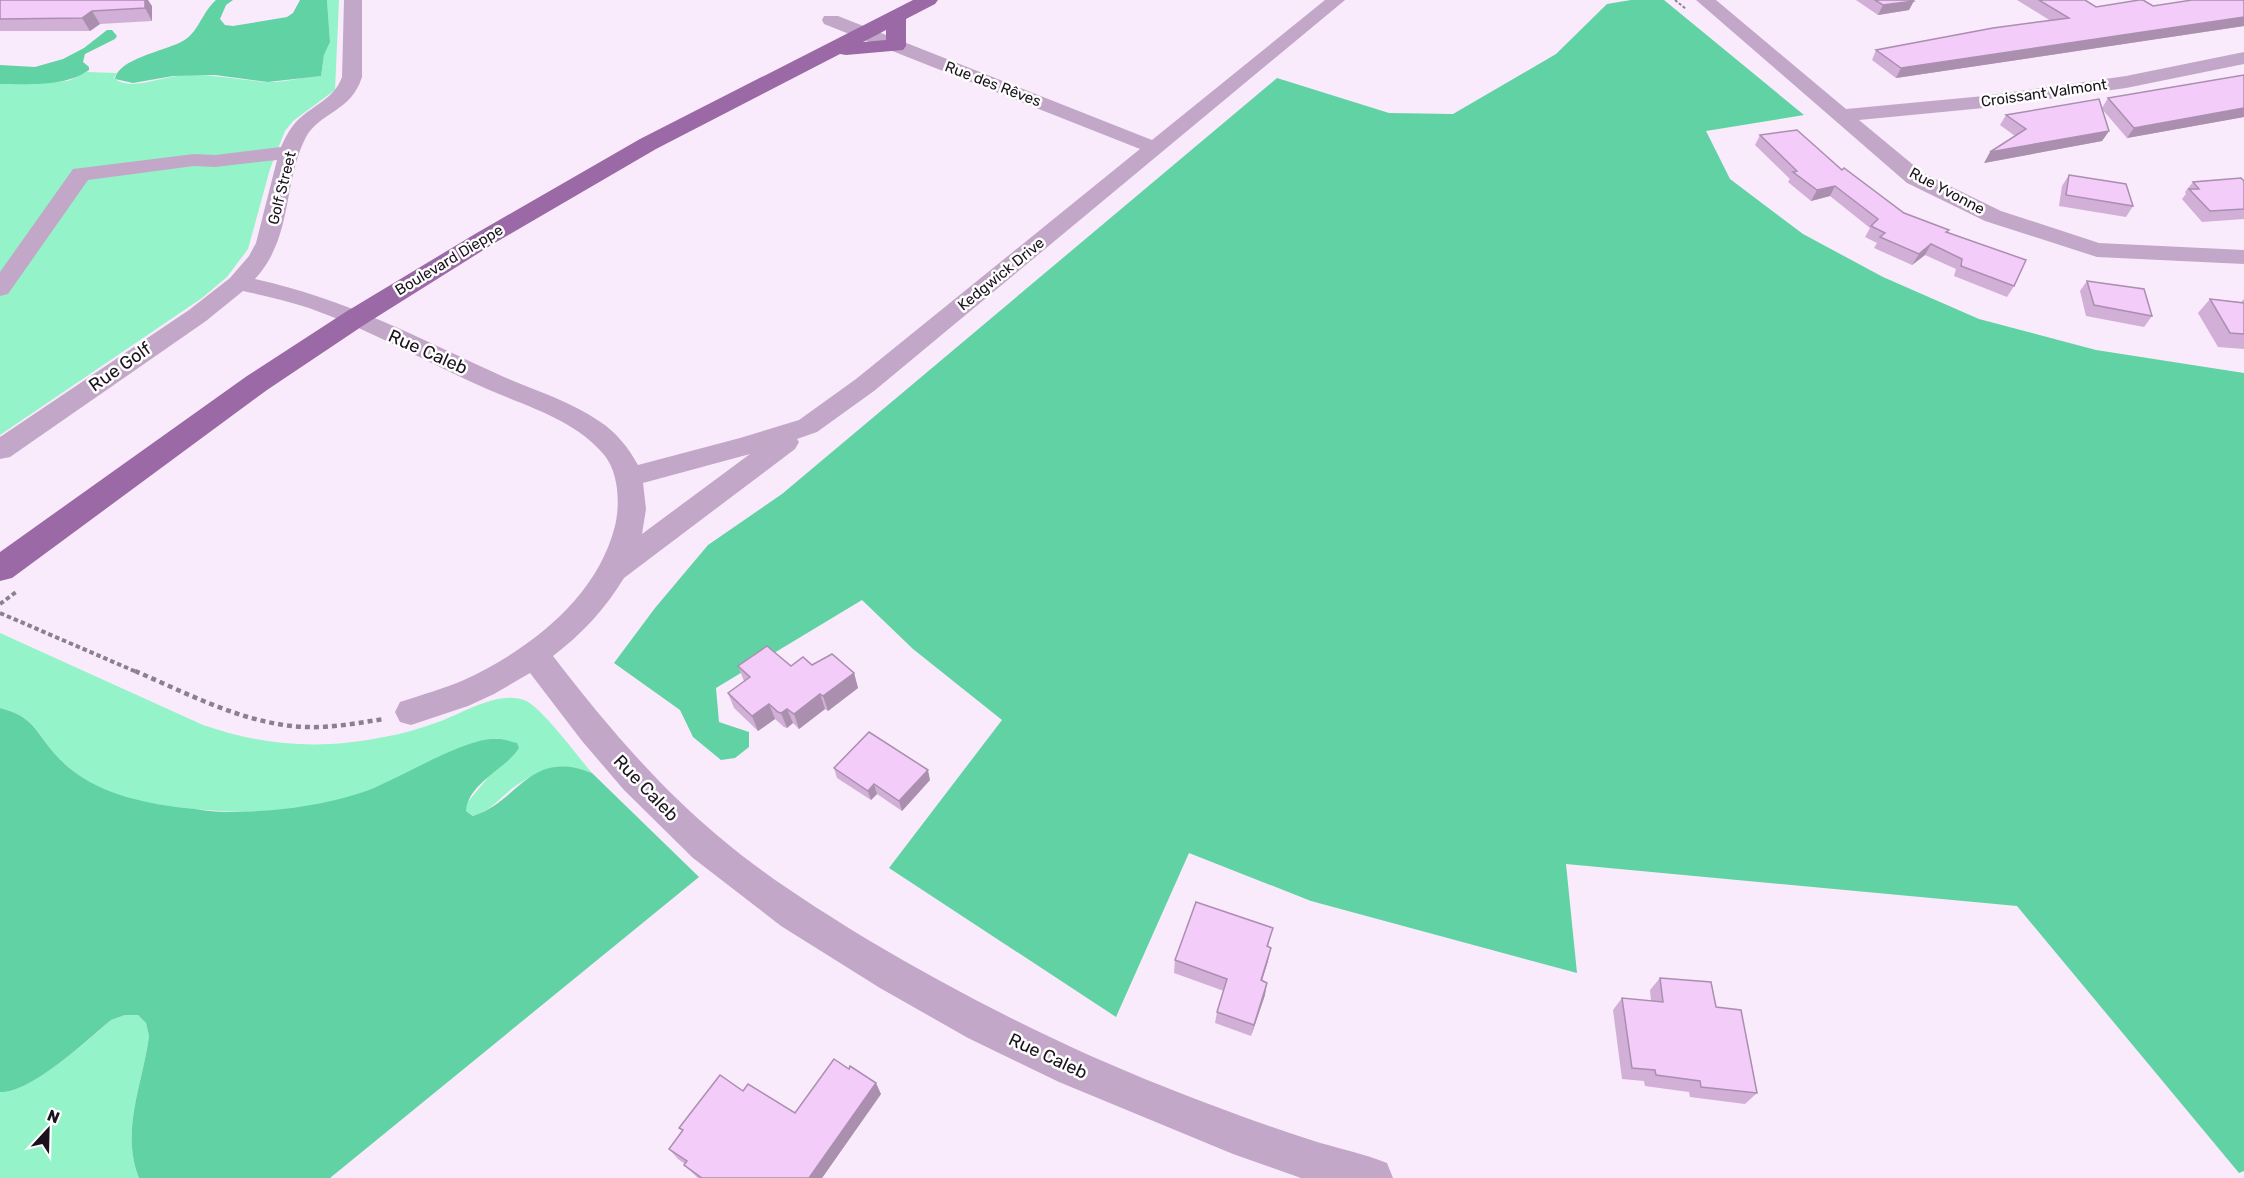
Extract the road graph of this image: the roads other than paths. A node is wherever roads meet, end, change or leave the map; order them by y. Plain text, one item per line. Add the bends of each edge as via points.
1 (353, 0) edge
2 (928, 0) edge
3 (1336, 0) edge
4 (1705, 0) edge
5 (896, 17) junction
6 (831, 20) dead end
7 (864, 33) junction
8 (897, 46) junction
9 (829, 51) junction
10 (2244, 58) edge
11 (1841, 116) junction
12 (1155, 148) junction
13 (290, 152) junction
14 (2244, 257) edge
15 (238, 283) junction
16 (0, 289) edge
17 (354, 319) junction
18 (808, 426) junction
19 (11, 431) edge
20 (0, 450) edge
21 (628, 477) junction
22 (0, 569) edge
23 (614, 570) junction
24 (534, 655) junction
25 (411, 712) road end
26 (1372, 1178) edge

1 - 13 street, Golf Street via 349,87 303,126
2 - 5 main road, Boulevard Dieppe
3 - 12 street, Kedgwick Drive
4 - 11 street, Rue Yvonne
5 - 7 main road, Boulevard Dieppe
5 - 8 main road
6 - 7 street, Rue des Rêves
7 - 8 street, Rue des Rêves
7 - 9 main road, Boulevard Dieppe
8 - 9 main road
8 - 12 street, Rue des Rêves
9 - 17 main road, Boulevard Dieppe via 600,171
10 - 11 street, Croissant Valmont via 2126,82
11 - 14 street, Rue Yvonne via 1915,178 1993,216 2097,250
12 - 18 street, Kedgwick Drive via 865,385
13 - 15 street, Golf Street via 271,234 259,258
13 - 16 street via 81,174
15 - 17 street, Rue Caleb via 315,302
15 - 19 street, Rue Golf via 207,308
17 - 21 street, Rue Caleb via 581,422 614,449
17 - 22 main road, Boulevard Dieppe via 257,383
18 - 21 street, Kedgwick Drive
18 - 23 street
19 - 20 street, Rue Golf
21 - 23 street, Rue Caleb via 630,524
23 - 24 street, Rue Caleb via 578,616
24 - 25 street via 481,686
24 - 26 street, Rue Caleb via 573,708 672,816 706,848 826,935 931,997 1080,1071 1246,1138

